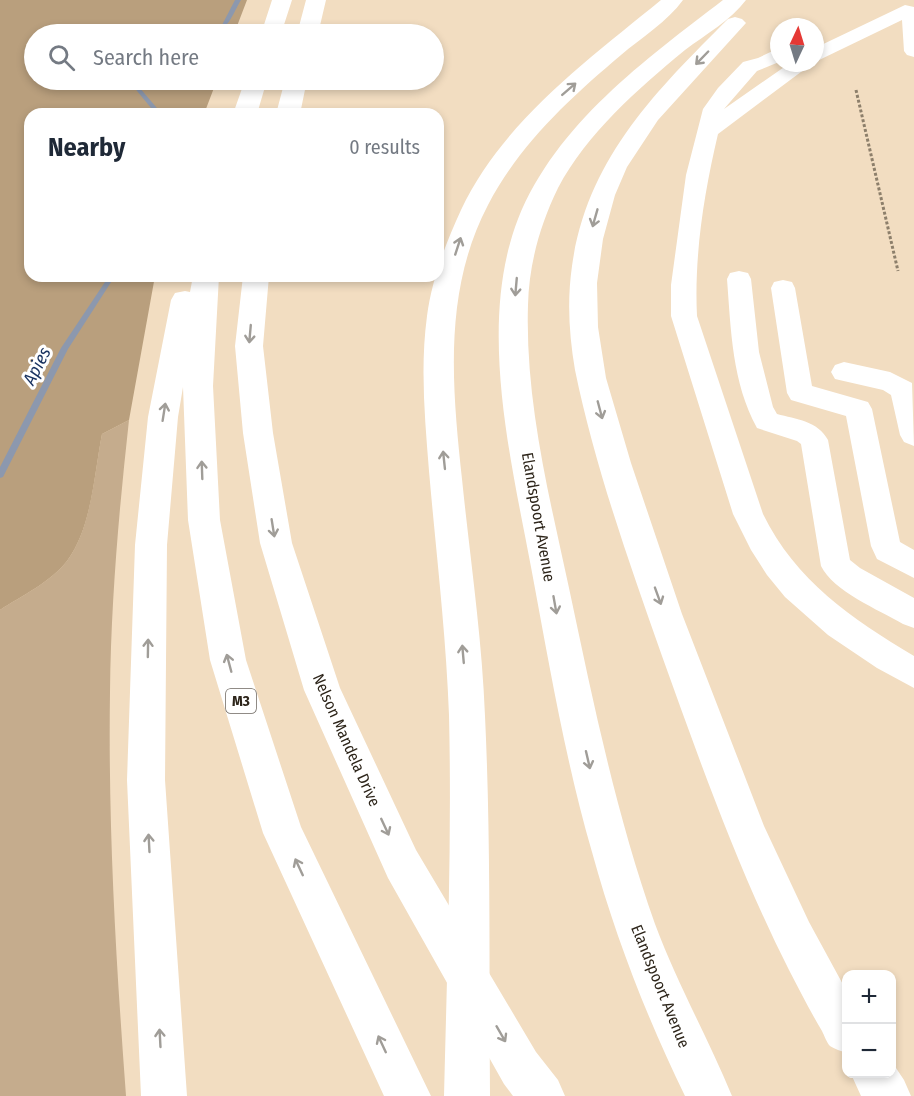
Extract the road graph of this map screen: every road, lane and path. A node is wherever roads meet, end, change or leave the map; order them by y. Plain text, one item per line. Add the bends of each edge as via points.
1 (316, 0) edge
2 (673, 0) edge
3 (736, 0) edge
4 (757, 0) edge
5 (281, 1) edge
6 (904, 7) edge
7 (273, 24) edge
8 (310, 24) edge
9 (835, 26) dead end
10 (824, 47) edge
11 (914, 51) edge
12 (770, 59) edge
13 (790, 72) edge
14 (253, 90) edge
15 (294, 90) edge
16 (856, 90) dead end
17 (247, 108) edge
18 (289, 108) edge
19 (710, 131) junction
20 (898, 271) dead end
21 (739, 279) dead end
22 (190, 282) edge
23 (206, 282) edge
24 (255, 282) edge
25 (783, 288) dead end
26 (844, 372) dead end
27 (914, 435) edge
28 (914, 565) edge
29 (914, 614) edge
30 (914, 673) edge
31 (843, 1024) edge
32 (876, 1078) edge
33 (533, 1087) edge
34 (164, 1096) edge
35 (408, 1096) edge
36 (467, 1096) edge
37 (710, 1096) edge
38 (888, 1096) edge

1 - 8 main road
36 -> 2 main road via 467,712 440,404 442,305 460,238 474,206 512,147 552,104
3 -> 37 main road, Elandspoort Avenue via 607,110 567,156 530,222 514,294 516,363 528,461 570,681 599,807 651,967
4 -> 31 main road via 646,118 611,175 593,224 586,258 584,337 592,383 619,478 710,738 789,928
5 - 7 main road
6 - 9 lane
6 - 10 lane
6 - 11 lane
12 - 19 lane via 750,66 733,84 713,109
13 - 19 lane
14 - 17 main road
15 - 18 main road
16 - 20 path
19 - 30 lane via 697,175 683,285 684,316 748,514 761,543 796,590 837,625
21 - 29 lane via 756,395 767,421 813,437 836,566
34 -> 22 main road via 146,780 151,544 163,417
35 -> 23 main road, M3 via 283,833 228,660 204,520 198,386
24 -> 33 main road, Nelson Mandela Drive via 249,346 261,455 276,543 322,690 402,864
25 - 28 lane via 800,393 858,410 886,546
26 - 27 lane via 890,382 903,390
32 - 38 main road

